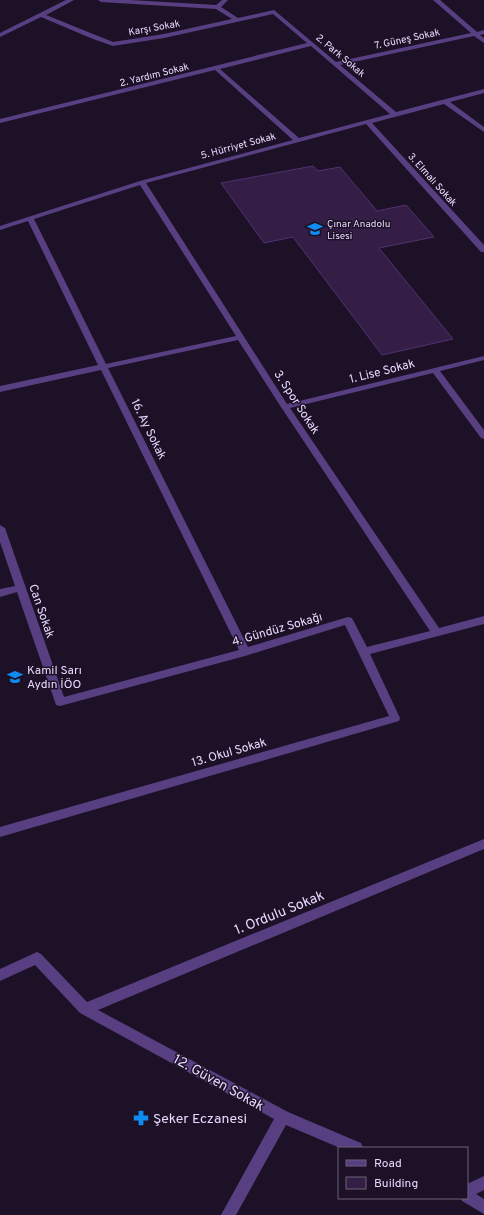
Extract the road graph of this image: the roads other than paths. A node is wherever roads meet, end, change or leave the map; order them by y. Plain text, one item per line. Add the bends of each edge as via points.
1 (72, 0) edge
2 (101, 0) edge
3 (225, 0) edge
4 (436, 0) edge
5 (217, 7) junction
6 (274, 12) joint
7 (42, 15) junction
8 (236, 19) junction
9 (484, 32) edge
10 (474, 34) junction
11 (0, 35) edge
12 (484, 41) edge
13 (312, 44) junction
14 (335, 64) junction
15 (217, 69) junction
16 (484, 91) edge
17 (445, 101) junction
18 (394, 114) junction
19 (0, 121) edge
20 (367, 121) junction
21 (484, 130) edge
22 (297, 140) junction
23 (142, 182) junction
24 (30, 219) junction
25 (0, 228) edge
26 (484, 250) edge
27 (240, 337) junction
28 (484, 358) edge
29 (105, 367) junction
30 (435, 370) junction
31 (0, 389) edge
32 (285, 407) junction
33 (484, 436) edge
34 (0, 528) edge
35 (21, 588) junction
36 (0, 594) edge
37 (484, 620) edge
38 (436, 632) junction
39 (245, 652) junction
40 (364, 652) junction
41 (60, 702) joint
42 (0, 832) edge
43 (484, 844) edge
44 (0, 975) edge
45 (85, 1009) junction
46 (283, 1117) junction
47 (354, 1147) edge
48 (484, 1183) edge
49 (468, 1191) edge
50 (468, 1197) edge
51 (484, 1207) edge
52 (228, 1215) edge

1 - 7 street
2 - 5 street
3 - 5 street
4 - 10 street
5 - 8 street
6 - 8 street, Karşı Sokak
6 - 13 street, 2. Park Sokak
7 - 8 street, Karşı Sokak via 113,44 164,36
7 - 11 street
9 - 10 street, 7. Güneş Sokak
10 - 12 street
10 - 14 street, 7. Güneş Sokak
13 - 14 street, 2. Park Sokak
13 - 15 street, 2. Yardım Sokak
14 - 18 street, 2. Park Sokak
15 - 19 street, 2. Yardım Sokak
15 - 22 street
16 - 17 street, 5. Hürriyet Sokak
17 - 18 street, 5. Hürriyet Sokak
17 - 21 street
18 - 20 street, 5. Hürriyet Sokak
20 - 22 street, 5. Hürriyet Sokak
20 - 26 street, 3. Elmalı Sokak
22 - 23 street, 5. Hürriyet Sokak
23 - 24 street, 5. Hürriyet Sokak
23 - 27 street, 3. Spor Sokak
24 - 25 street, 5. Hürriyet Sokak
24 - 29 street, 16. Ay Sokak
27 - 29 street
27 - 32 street, 3. Spor Sokak
28 - 30 street, 1. Lise Sokak
29 - 31 street
29 - 39 street, 16. Ay Sokak
30 - 32 street, 1. Lise Sokak
30 - 33 street
32 - 38 street, 3. Spor Sokak
34 - 35 street, Can Sokak
35 - 36 street
35 - 41 street, Can Sokak
37 - 38 street
38 - 40 street
39 - 40 street, 4. Gündüz Sokağı via 348,621
39 - 41 street, 4. Gündüz Sokağı
40 - 42 street, 13. Okul Sokak via 395,718
43 - 45 street, 1. Ordulu Sokak
44 - 45 street, 12. Güven Sokak via 37,958
45 - 46 street, 12. Güven Sokak
46 - 47 street, 12. Güven Sokak
46 - 52 street
48 - 49 street
50 - 51 street

